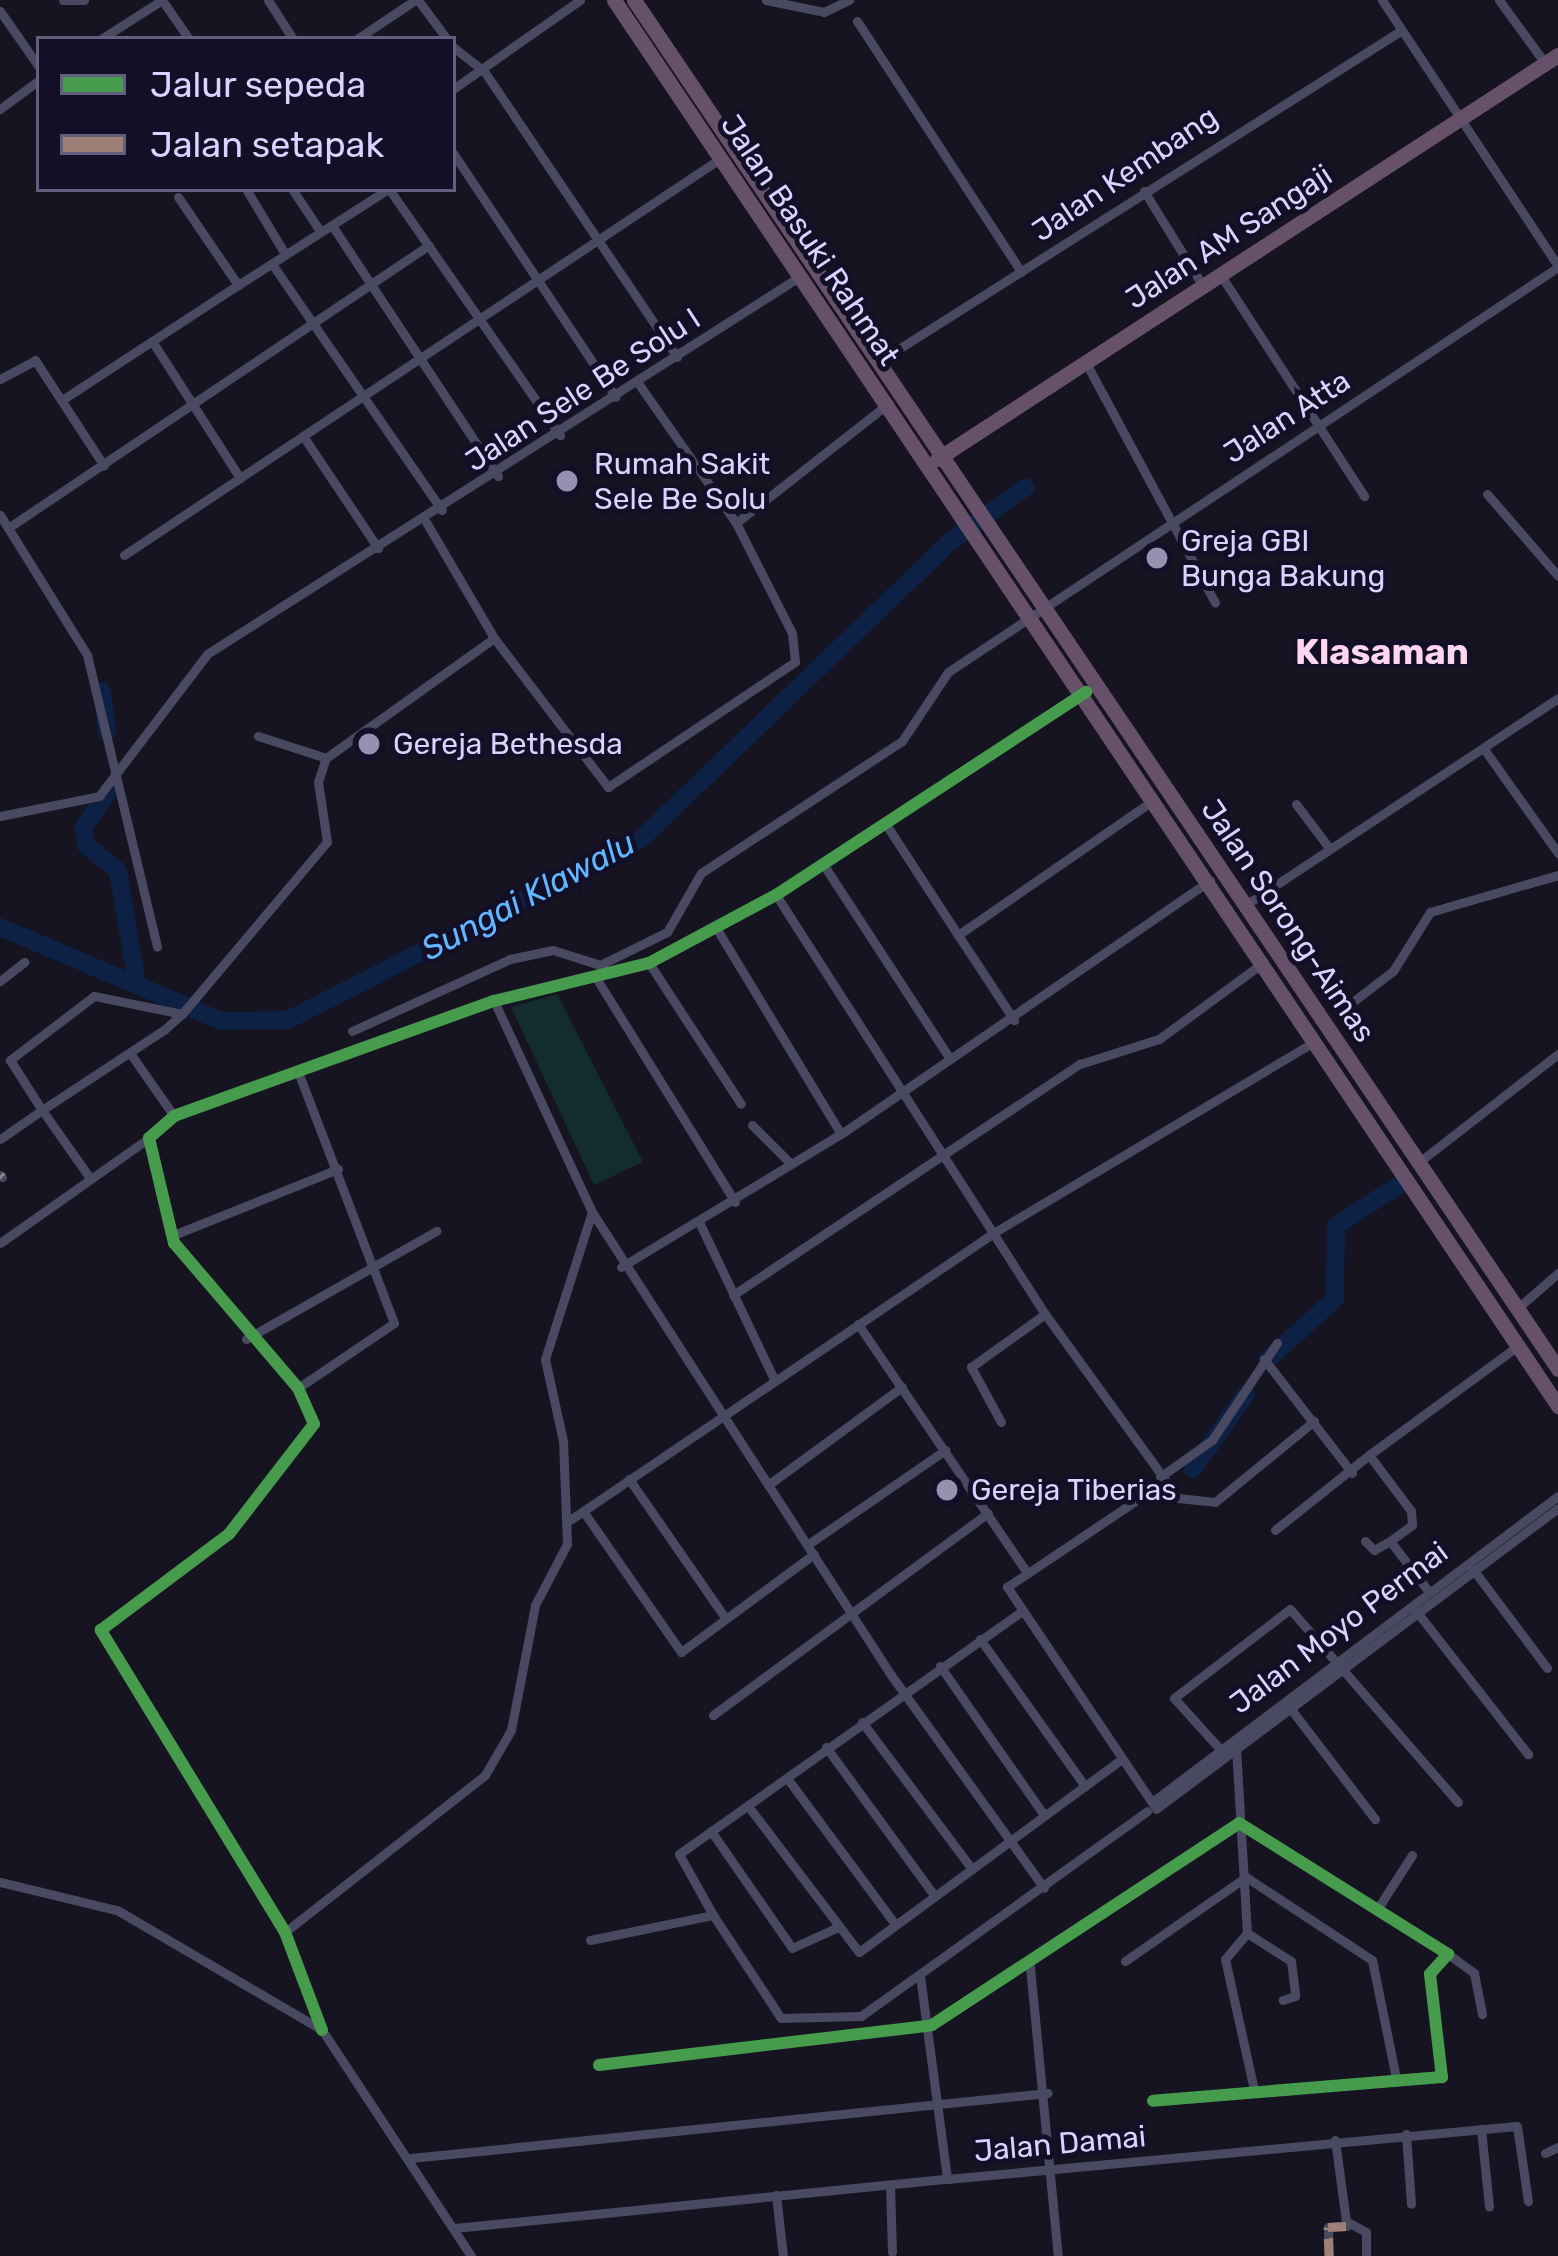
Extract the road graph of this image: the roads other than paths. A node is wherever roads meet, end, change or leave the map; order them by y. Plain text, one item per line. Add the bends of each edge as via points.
1 (63, 0) edge
2 (84, 0) edge
3 (162, 0) edge
4 (268, 0) edge
5 (417, 0) edge
6 (580, 0) edge
7 (614, 0) edge
8 (634, 0) edge
9 (766, 0) edge
10 (849, 0) edge
11 (1382, 0) edge
12 (1499, 0) edge
13 (0, 11) edge
14 (857, 21) dead end
15 (1402, 30) junction
16 (106, 36) edge
17 (187, 36) edge
18 (291, 36) edge
19 (362, 36) edge
20 (445, 36) edge
21 (456, 49) edge
22 (1551, 59) edge
23 (36, 64) edge
24 (484, 71) junction
25 (36, 82) edge
26 (456, 87) edge
27 (0, 110) edge
28 (1458, 114) junction
29 (456, 158) edge
30 (721, 158) junction
31 (1144, 191) junction
32 (248, 192) edge
33 (294, 192) edge
34 (384, 192) edge
35 (391, 192) edge
36 (178, 196) dead end
37 (333, 226) junction
38 (317, 228) junction
39 (598, 239) junction
40 (429, 245) junction
41 (285, 254) junction
42 (272, 264) junction
43 (1558, 267) edge
44 (807, 271) junction
45 (1022, 272) junction
46 (1220, 274) junction
47 (537, 279) junction
48 (371, 283) junction
49 (238, 285) junction
50 (1203, 286) junction
51 (477, 317) junction
52 (312, 323) junction
53 (152, 341) junction
54 (417, 356) junction
55 (676, 357) junction
56 (878, 362) junction
57 (1086, 363) junction
58 (0, 379) edge
59 (638, 383) junction
60 (360, 395) junction
61 (616, 397) junction
62 (65, 398) junction
63 (194, 402) junction
64 (889, 403) junction
65 (1318, 425) junction
66 (560, 435) junction
67 (303, 436) junction
68 (935, 459) junction
69 (104, 466) junction
70 (498, 476) junction
71 (240, 478) junction
72 (1486, 494) dead end
73 (1364, 496) dead end
74 (965, 508) joint
75 (442, 510) junction
76 (0, 515) edge
77 (1172, 521) junction
78 (426, 522) junction
79 (736, 523) junction
80 (8, 528) junction
81 (378, 548) junction
82 (124, 555) dead end
83 (1558, 576) edge
84 (1215, 603) dead end
85 (1035, 612) junction
86 (494, 638) junction
87 (1086, 692) junction
88 (1558, 698) edge
89 (257, 736) dead end
90 (1484, 748) junction
91 (326, 758) junction
92 (114, 786) junction
93 (1156, 798) junction
94 (1297, 804) dead end
95 (0, 816) edge
96 (885, 823) junction
97 (1330, 849) junction
98 (1558, 853) edge
99 (823, 864) junction
100 (1558, 875) edge
101 (1210, 880) junction
102 (776, 895) junction
103 (1247, 904) junction
104 (718, 931) junction
105 (958, 935) junction
106 (157, 947) dead end
107 (24, 962) dead end
108 (1264, 962) junction
109 (649, 963) junction
110 (0, 981) edge
111 (598, 981) junction
112 (494, 1001) junction
113 (185, 1009) junction
114 (1342, 1010) dead end
115 (1014, 1020) junction
116 (352, 1031) dead end
117 (1322, 1036) junction
118 (0, 1046) edge
119 (130, 1053) junction
120 (1558, 1054) edge
121 (950, 1057) junction
122 (10, 1060) junction
123 (300, 1077) junction
124 (902, 1087) junction
125 (741, 1104) dead end
126 (42, 1111) junction
127 (174, 1116) junction
128 (752, 1125) dead end
129 (842, 1134) junction
130 (148, 1138) junction
131 (0, 1139) edge
132 (944, 1151) junction
133 (1423, 1160) junction
134 (791, 1164) junction
135 (338, 1169) junction
136 (89, 1178) junction
137 (735, 1202) junction
138 (592, 1212) junction
139 (700, 1224) junction
140 (436, 1231) dead end
141 (995, 1232) junction
142 (171, 1236) junction
143 (0, 1243) edge
144 (377, 1264) junction
145 (621, 1267) junction
146 (1558, 1274) edge
147 (733, 1294) junction
148 (1519, 1307) junction
149 (1045, 1314) junction
150 (858, 1324) junction
151 (246, 1339) junction
152 (1277, 1343) dead end
153 (1520, 1346) junction
154 (1267, 1361) junction
155 (1558, 1369) edge
156 (775, 1381) junction
157 (902, 1387) junction
158 (298, 1388) junction
159 (1558, 1406) edge
160 (721, 1418) junction
161 (1314, 1421) junction
162 (1001, 1422) dead end
163 (945, 1450) junction
164 (1369, 1455) junction
165 (1352, 1473) junction
166 (629, 1479) junction
167 (1162, 1479) junction
168 (768, 1485) junction
169 (1558, 1496) edge
170 (1558, 1508) edge
171 (583, 1510) junction
172 (988, 1513) junction
173 (570, 1520) junction
174 (1275, 1530) dead end
175 (1365, 1541) dead end
176 (1390, 1541) junction
177 (810, 1550) junction
178 (1472, 1568) junction
179 (1027, 1574) junction
180 (1430, 1593) junction
181 (1413, 1606) junction
182 (852, 1612) junction
183 (1019, 1613) junction
184 (726, 1618) junction
185 (980, 1639) junction
186 (1342, 1660) junction
187 (940, 1666) junction
188 (1547, 1668) dead end
189 (903, 1692) junction
190 (1286, 1703) junction
191 (713, 1715) dead end
192 (862, 1722) junction
193 (1236, 1743) junction
194 (826, 1747) junction
195 (1219, 1748) junction
196 (1528, 1754) dead end
197 (1122, 1760) junction
198 (787, 1778) junction
199 (1085, 1786) junction
200 (1458, 1802) dead end
201 (748, 1806) junction
202 (1152, 1808) junction
203 (1044, 1815) junction
204 (1375, 1819) dead end
205 (1239, 1823) junction
206 (711, 1832) junction
207 (1007, 1842) junction
208 (1412, 1855) dead end
209 (972, 1869) junction
210 (1242, 1877) junction
211 (0, 1882) edge
212 (1044, 1888) junction
213 (934, 1895) junction
214 (1378, 1908) junction
215 (713, 1915) junction
216 (895, 1924) junction
217 (836, 1928) junction
218 (285, 1932) junction
219 (1247, 1933) junction
220 (590, 1940) dead end
221 (1448, 1954) junction
222 (1125, 1961) dead end
223 (1030, 1967) junction
224 (920, 1976) junction
225 (1283, 2000) dead end
226 (1482, 2014) dead end
227 (932, 2025) junction
228 (322, 2030) junction
229 (788, 2031) junction
230 (598, 2065) dead end
231 (1396, 2078) junction
232 (1254, 2090) junction
233 (1048, 2093) junction
234 (1153, 2101) dead end
235 (939, 2103) junction
236 (1481, 2129) junction
237 (1406, 2134) junction
238 (1335, 2140) junction
239 (1558, 2147) edge
240 (1544, 2153) dead end
241 (411, 2158) junction
242 (1054, 2168) junction
243 (947, 2179) junction
244 (890, 2185) junction
245 (782, 2194) junction
246 (1528, 2201) dead end
247 (1412, 2204) dead end
248 (1489, 2207) dead end
249 (1347, 2226) junction
250 (454, 2228) junction
251 (892, 2252) dead end
252 (471, 2256) edge
253 (783, 2256) edge
254 (1058, 2256) edge
255 (1329, 2256) edge
256 (1366, 2256) edge

1 - 2 street
3 - 16 street
3 - 17 street
4 - 18 street
5 - 19 street
5 - 20 street
6 - 24 street
7 - 30 highway, Jalan Basuki Rahmat
8 - 44 highway, Jalan Basuki Rahmat
9 - 10 street via 824,12
11 - 15 street, Jalan Atta
12 - 22 street
13 - 23 street
14 - 45 street
15 - 28 street, Jalan Atta
15 - 31 street, Jalan Kembang
21 - 24 street
22 - 28 highway, Jalan AM Sangaji
24 - 26 street
24 - 39 street
25 - 27 street
28 - 43 street, Jalan Atta
28 - 46 highway, Jalan AM Sangaji
29 - 47 street
30 - 39 street
30 - 44 highway, Jalan Basuki Rahmat
31 - 45 street, Jalan Kembang
31 - 50 street
32 - 41 street
33 - 38 street
34 - 37 street
35 - 40 street
36 - 49 street
37 - 38 street
37 - 48 street
38 - 41 street
39 - 47 street
39 - 55 street
40 - 48 street
40 - 51 street
41 - 42 street
42 - 49 street
42 - 52 street
43 - 65 street, Jalan Atta
44 - 55 street, Jalan Sele Be Solu I
44 - 56 highway, Jalan Basuki Rahmat
44 - 64 highway, Jalan Basuki Rahmat
45 - 56 street, Jalan Kembang
46 - 50 highway, Jalan AM Sangaji
46 - 65 street
47 - 51 street
47 - 61 street
48 - 52 street
48 - 54 street
49 - 53 street
50 - 57 highway, Jalan AM Sangaji
51 - 54 street
51 - 66 street
52 - 60 street
52 - 63 street
53 - 62 street
53 - 63 street
54 - 60 street
54 - 70 street
55 - 59 street, Jalan Sele Be Solu I
56 - 68 highway, Jalan Basuki Rahmat
57 - 68 highway, Jalan AM Sangaji
57 - 77 street
58 - 62 street via 35,360
59 - 61 street, Jalan Sele Be Solu I
59 - 79 street
60 - 67 street
60 - 75 street
61 - 66 street, Jalan Sele Be Solu I
62 - 69 street
63 - 69 street
63 - 71 street
64 - 68 highway, Jalan Basuki Rahmat
64 - 79 street
65 - 73 street
65 - 77 street, Jalan Atta
66 - 70 street, Jalan Sele Be Solu I
67 - 71 street
67 - 81 street
68 - 74 highway, Jalan Basuki Rahmat
69 - 80 street
70 - 75 street, Jalan Sele Be Solu I
71 - 82 street
72 - 83 street
74 - 85 highway, Jalan Sorong-Aimas
75 - 78 street, Jalan Sele Be Solu I
76 - 80 street
77 - 84 street
77 - 85 street, Jalan Atta
78 - 81 street, Jalan Sele Be Solu I
78 - 86 street
79 - 86 street via 792,633 795,662 612,785
80 - 92 street via 77,629
81 - 92 street, Jalan Sele Be Solu I via 194,665
85 - 87 highway, Jalan Sorong-Aimas
85 - 103 highway, Jalan Sorong-Aimas
85 - 116 street, Jalan Atta via 934,685 894,747 701,874 667,932 600,965 553,950 510,959
86 - 91 street
87 - 93 highway, Jalan Sorong-Aimas
87 - 96 street
88 - 90 street
89 - 91 street
90 - 97 street
90 - 98 street
91 - 113 street via 317,782 327,842
92 - 95 street
92 - 106 street
93 - 101 highway, Jalan Sorong-Aimas
93 - 105 street
94 - 97 street
96 - 99 street
96 - 105 street
97 - 103 street
99 - 102 street
99 - 121 street
100 - 114 street via 1430,912 1393,971
101 - 108 highway, Jalan Sorong-Aimas
101 - 115 street
102 - 104 street
102 - 124 street
103 - 117 highway, Jalan Sorong-Aimas
104 - 109 street
104 - 129 street
105 - 115 street
107 - 110 street
108 - 117 highway, Jalan Sorong-Aimas
108 - 132 street via 1159,1039 1080,1064
109 - 111 street
109 - 125 street
111 - 112 street
111 - 137 street
112 - 123 street
112 - 138 street
113 - 119 street
113 - 122 street via 94,996
115 - 121 street
117 - 133 highway, Jalan Sorong-Aimas
117 - 141 street
117 - 153 highway, Jalan Sorong-Aimas
118 - 122 street
119 - 126 street
119 - 127 street
120 - 133 street
121 - 124 street
122 - 126 street
123 - 127 street
123 - 135 street
124 - 129 street
124 - 132 street
126 - 131 street
126 - 136 street
127 - 130 street
128 - 134 street
129 - 134 street
130 - 136 street
130 - 142 street
132 - 141 street
132 - 147 street
133 - 148 highway, Jalan Sorong-Aimas
134 - 137 street
135 - 142 street
135 - 144 street
136 - 143 street
137 - 139 street
138 - 145 street
138 - 173 street via 545,1359
139 - 145 street
139 - 147 street
140 - 144 street
141 - 149 street
141 - 150 street
142 - 151 street
144 - 151 street
144 - 158 street via 393,1326
145 - 160 street
146 - 148 street
147 - 156 street
148 - 155 highway, Jalan Sorong-Aimas
149 - 162 street via 971,1366
149 - 167 street
150 - 156 street
150 - 157 street
151 - 158 street
152 - 154 street
153 - 159 highway, Jalan Sorong-Aimas
153 - 164 street
154 - 161 street
154 - 167 street via 1212,1440
156 - 160 street
157 - 163 street
157 - 168 street
158 - 218 street via 314,1424 305,1446 229,1534 101,1630
160 - 166 street
160 - 168 street
161 - 165 street
161 - 167 street via 1209,1505
163 - 172 street
163 - 177 street
164 - 165 street
164 - 176 street via 1414,1520
165 - 174 street
166 - 171 street
166 - 184 street
167 - 179 street
168 - 177 street
169 - 180 street, Jalan Moyo Permai
170 - 178 street, Jalan Moyo Permai
171 - 173 street
171 - 184 street via 681,1652
172 - 179 street
172 - 182 street
173 - 218 street via 530,1623 502,1751 453,1804
175 - 176 street via 1374,1550
176 - 180 street
177 - 182 street
177 - 184 street
178 - 180 street, Jalan Moyo Permai
178 - 188 street
179 - 183 street via 1007,1587
180 - 181 street, Jalan Moyo Permai
181 - 186 street, Jalan Moyo Permai
181 - 196 street
182 - 189 street
182 - 191 street
183 - 185 street
183 - 197 street
185 - 187 street
185 - 199 street
186 - 190 street, Jalan Moyo Permai
186 - 195 street via 1290,1609 1175,1694
186 - 200 street
187 - 189 street
187 - 203 street
189 - 192 street
189 - 207 street
190 - 193 street, Jalan Moyo Permai
190 - 204 street
192 - 194 street
192 - 209 street
193 - 195 street, Jalan Moyo Permai
193 - 202 street, Jalan Moyo Permai
193 - 205 street
194 - 198 street
194 - 213 street
195 - 202 street, Jalan Moyo Permai
197 - 199 street
197 - 202 street
198 - 201 street
198 - 216 street
199 - 203 street
201 - 206 street
201 - 217 street
202 - 212 street
203 - 207 street
205 - 210 street
205 - 214 street
205 - 223 street
206 - 215 street via 677,1859
206 - 217 street via 792,1948
207 - 209 street
207 - 212 street
208 - 214 street
209 - 213 street
210 - 219 street
210 - 222 street
210 - 231 street via 1372,1960
211 - 228 street via 117,1910
212 - 224 street
213 - 216 street
214 - 221 street
215 - 220 street
215 - 229 street
216 - 217 street via 859,1952
218 - 228 street
219 - 225 street via 1291,1961 1294,1996
219 - 232 street via 1225,1958
221 - 226 street via 1474,1973
221 - 231 street via 1430,1974 1442,2077
223 - 227 street
223 - 233 street
224 - 227 street, Jalan Damai
224 - 229 street via 861,2016
227 - 229 street
227 - 235 street, Jalan Damai
228 - 241 street
229 - 230 street
231 - 232 street
232 - 234 street
233 - 235 street
233 - 242 street
235 - 241 street
235 - 243 street, Jalan Damai
236 - 237 street, Jalan Damai
236 - 246 street, Jalan Damai via 1517,2126
236 - 248 street
237 - 238 street, Jalan Damai
237 - 247 street
238 - 242 street, Jalan Damai
238 - 249 street
239 - 240 street
241 - 250 street
242 - 243 street, Jalan Damai
242 - 254 street
243 - 244 street
244 - 245 street
244 - 251 street
245 - 250 street
245 - 253 street
249 - 255 street via 1328,2227
249 - 256 street via 1366,2232
250 - 252 street

